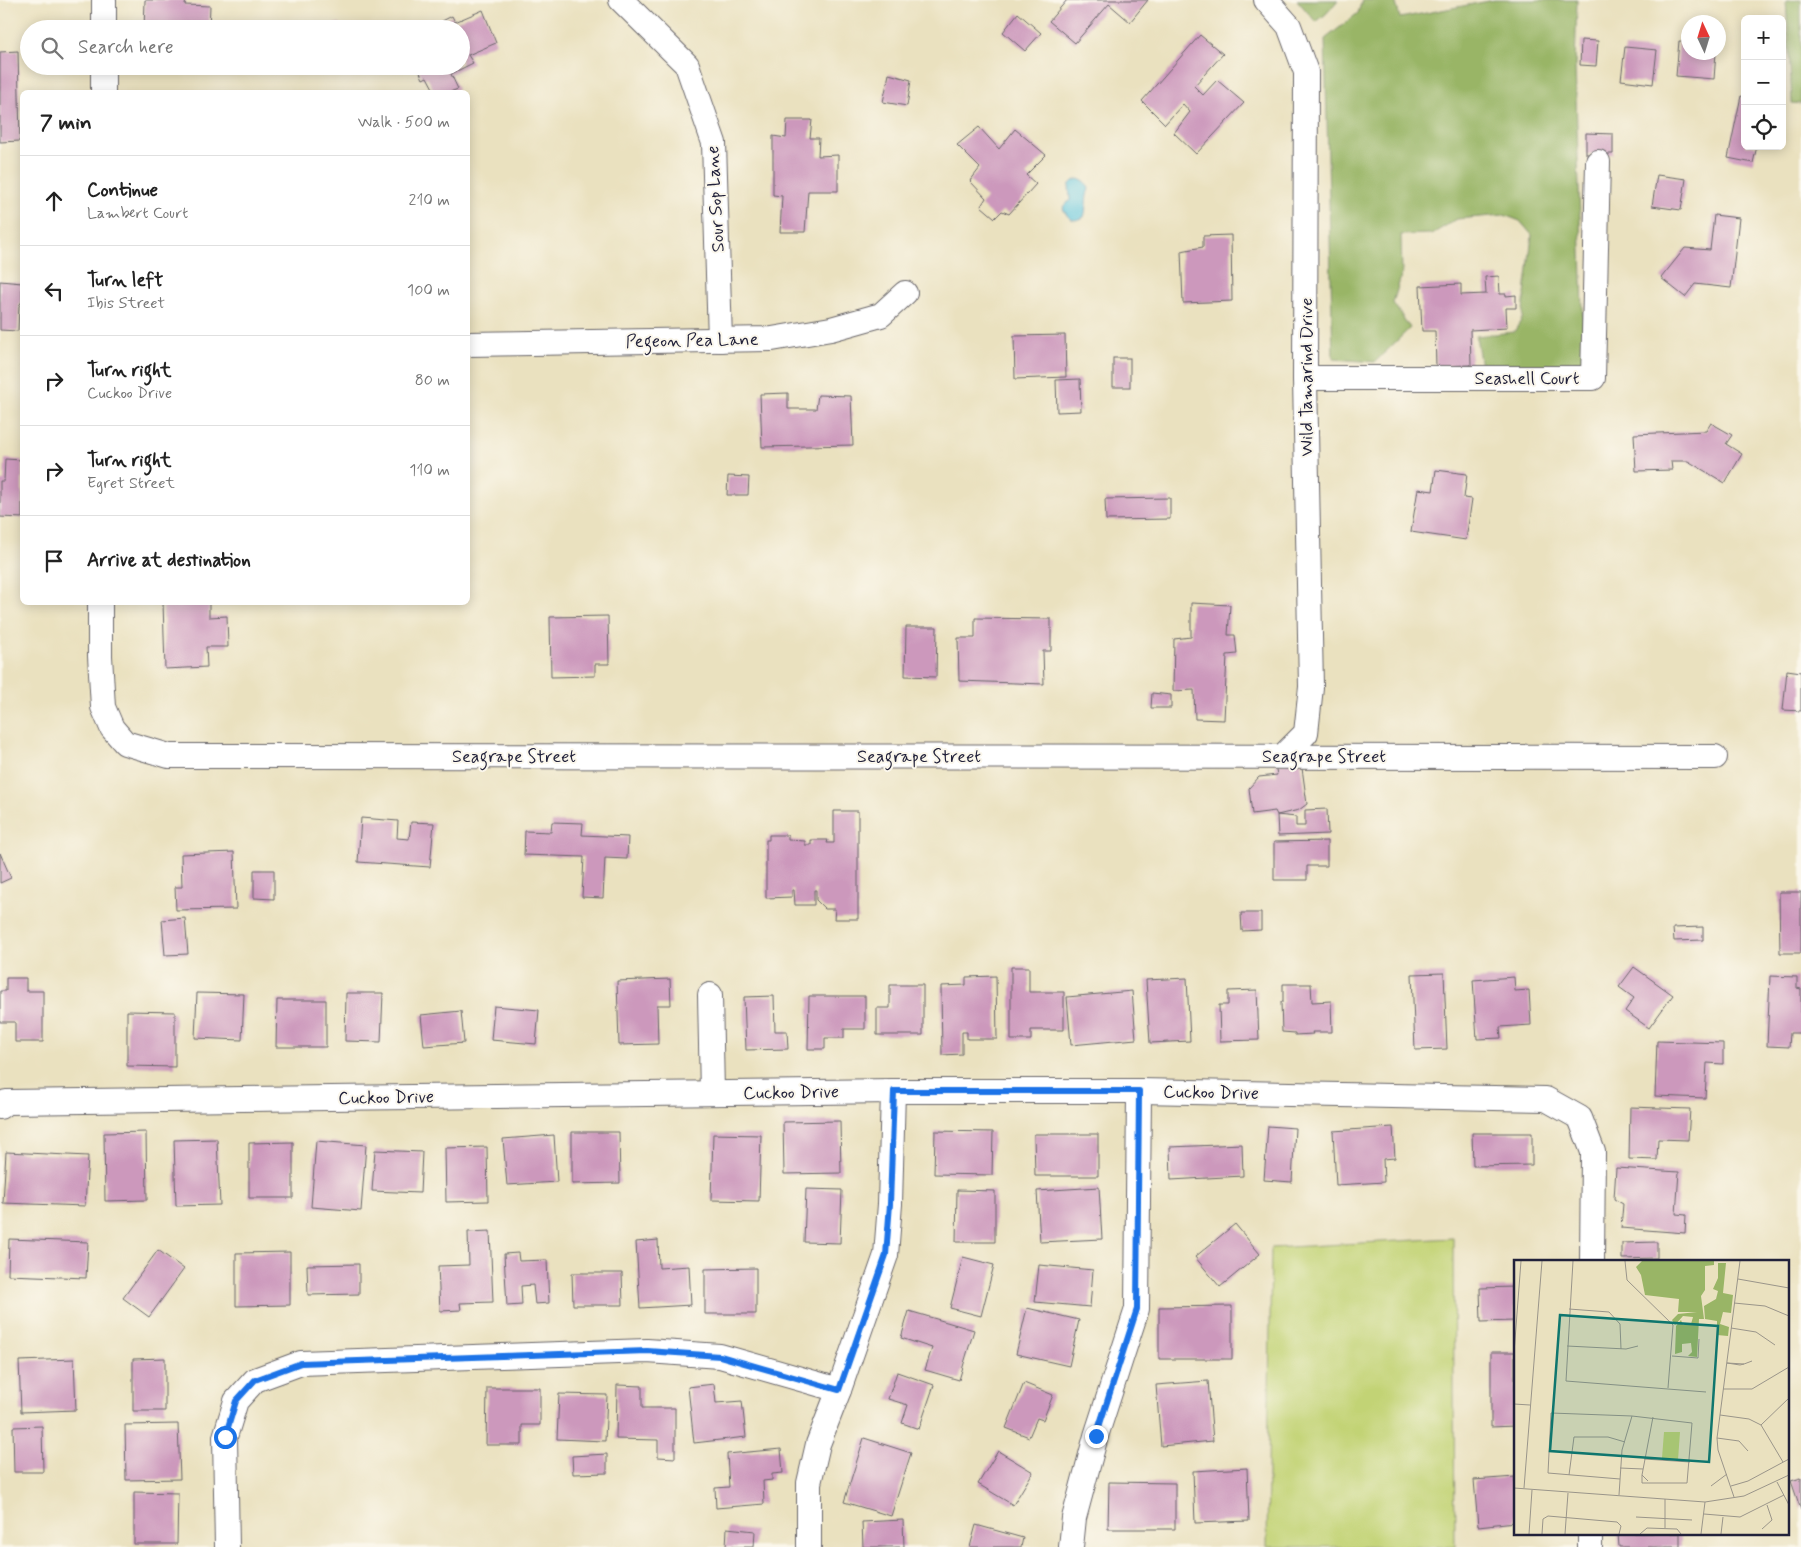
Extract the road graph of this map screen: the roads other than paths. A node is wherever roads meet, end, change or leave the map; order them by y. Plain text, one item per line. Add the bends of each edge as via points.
1 (104, 0) edge
2 (621, 0) edge
3 (1266, 0) edge
4 (104, 20) edge
5 (103, 75) edge
6 (103, 90) edge
7 (1598, 162) dead end
8 (905, 293) dead end
9 (720, 340) junction
10 (470, 344) edge
11 (1305, 378) junction
12 (100, 605) edge
13 (1283, 756) junction
14 (1714, 758) dead end
15 (710, 996) dead end
16 (894, 1091) junction
17 (1139, 1091) junction
18 (712, 1093) junction
19 (0, 1107) edge
20 (1592, 1260) edge
21 (839, 1390) junction
22 (1590, 1534) edge
23 (227, 1547) edge
24 (809, 1547) edge
25 (1070, 1547) edge
26 (1590, 1547) edge

1 - 4 street
2 - 9 street, Sour Sop Lane via 688,65 714,144
3 - 11 street, Wild Tamarind Drive via 1289,26 1306,72
5 - 6 street
7 - 11 street, Seashell Court via 1593,378
8 - 9 street, Pegeon Pea Lane via 881,315 831,330 772,339
9 - 10 street, Pegeon Pea Lane
11 - 13 street, Wild Tamarind Drive via 1311,687 1306,733
12 - 13 street, Seagrape Street via 103,706 112,728 125,743 169,756
13 - 14 street, Seagrape Street
15 - 18 street
16 - 17 street, Cuckoo Drive
16 - 18 street, Cuckoo Drive
16 - 21 street via 886,1255
17 - 20 street, Cuckoo Drive via 1546,1099 1580,1118 1593,1152
17 - 25 street via 1137,1309 1096,1436 1074,1518
18 - 19 street, Cuckoo Drive via 6,1102
21 - 23 street via 720,1356 647,1351 301,1363 255,1380 236,1401 225,1437
21 - 24 street via 818,1444 809,1483
22 - 26 street

